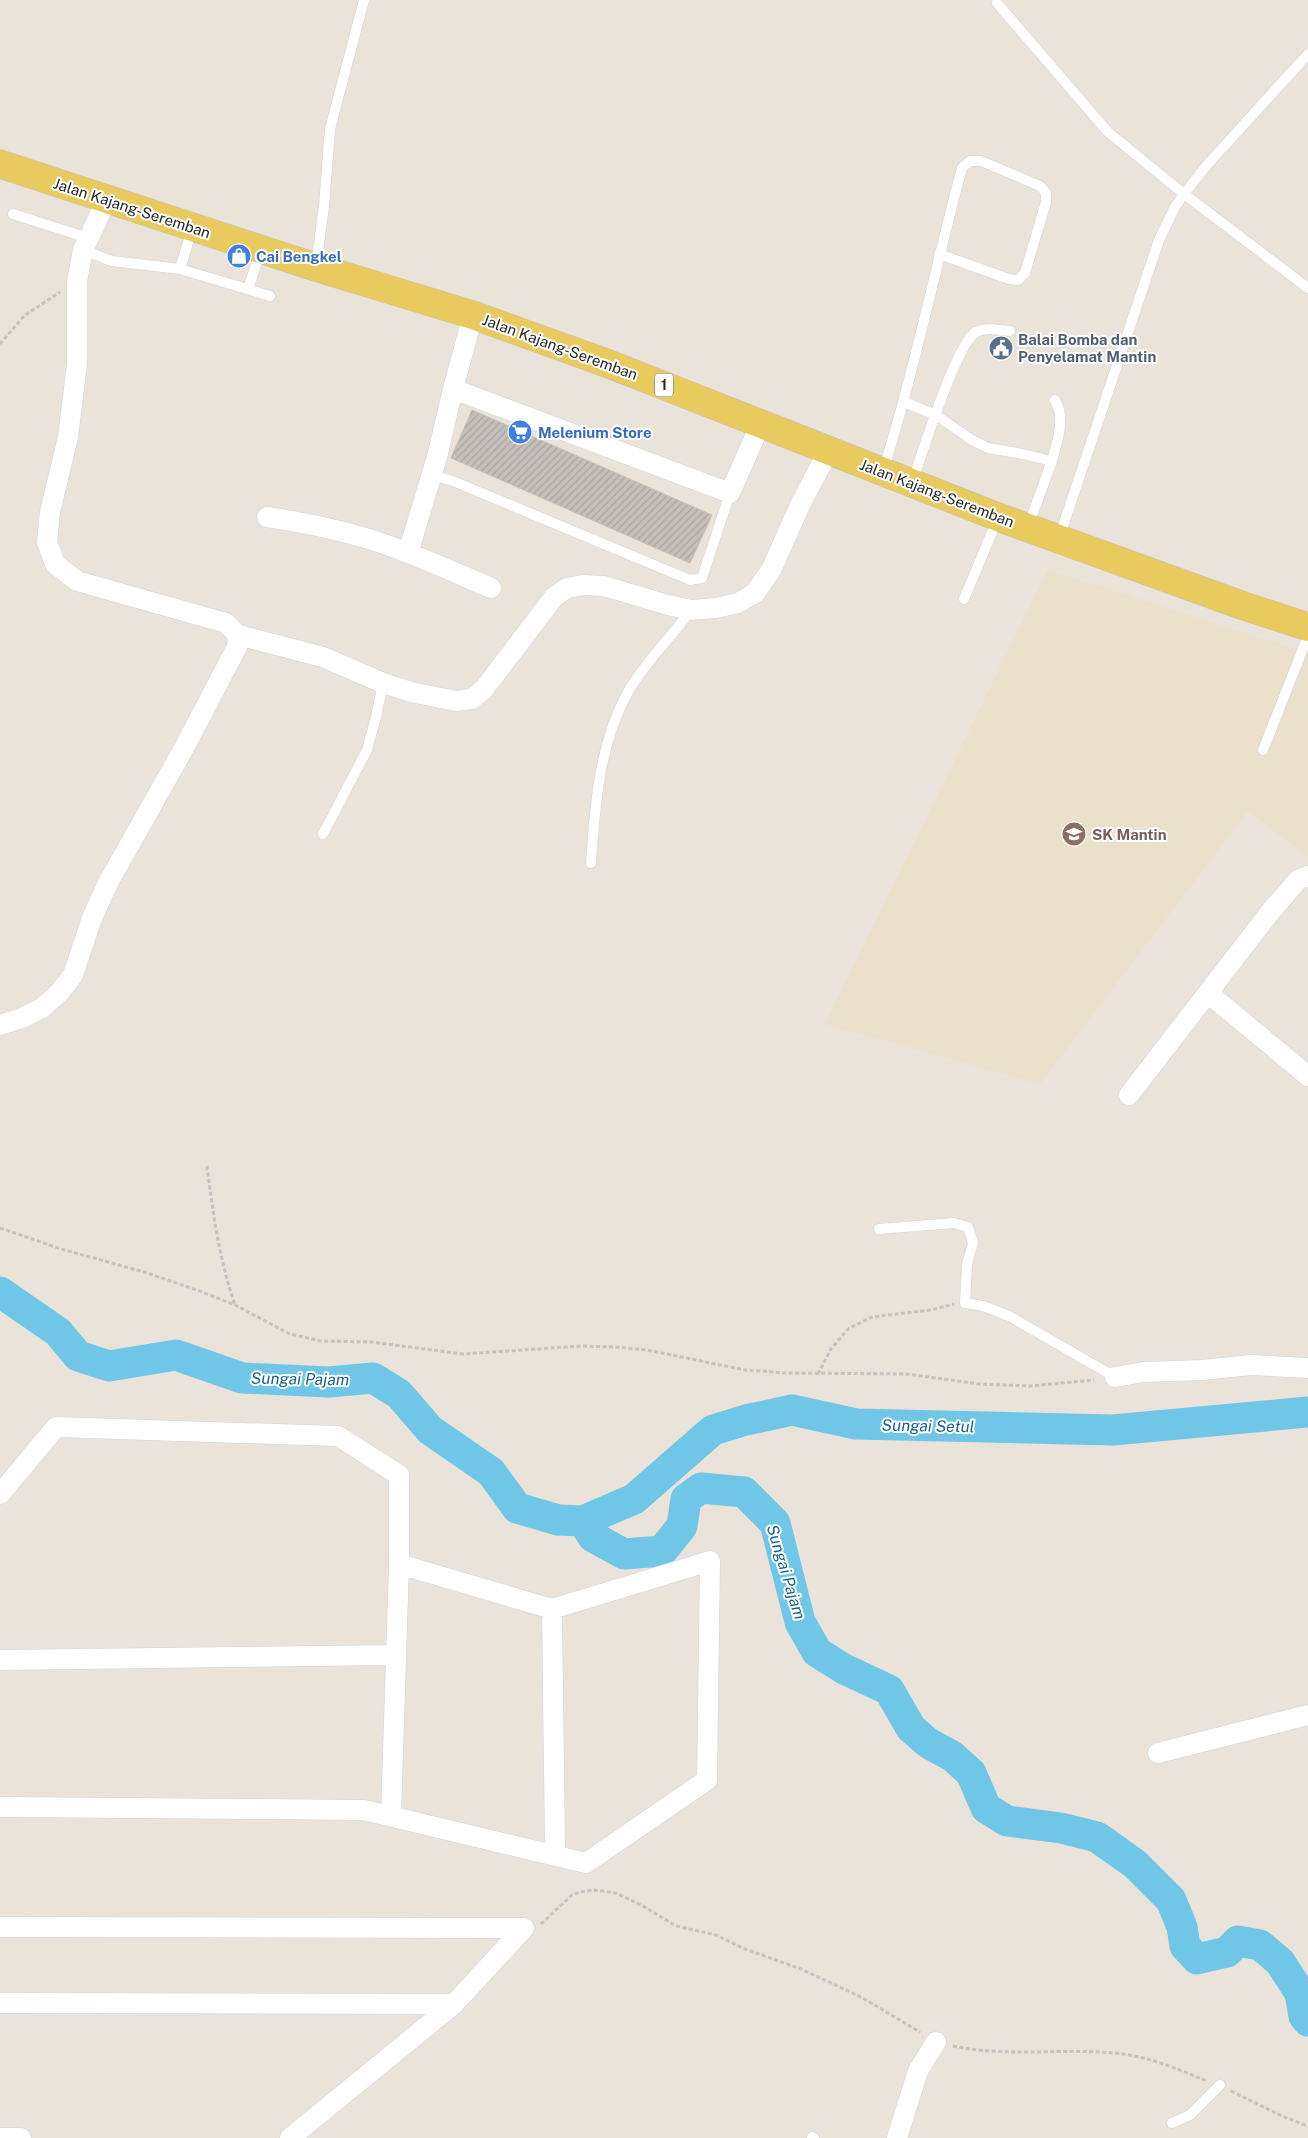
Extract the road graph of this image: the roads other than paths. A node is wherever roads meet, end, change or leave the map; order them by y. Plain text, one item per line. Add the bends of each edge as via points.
1 (364, 0) edge
2 (997, 3) dead end
3 (1308, 54) edge
4 (4, 162) edge
5 (1184, 194) junction
6 (107, 199) junction
7 (12, 214) dead end
8 (193, 227) junction
9 (85, 244) junction
10 (261, 249) junction
11 (939, 254) junction
12 (315, 266) junction
13 (180, 269) junction
14 (1308, 288) edge
15 (248, 289) junction
16 (270, 296) dead end
17 (473, 315) junction
18 (1010, 331) dead end
19 (453, 389) junction
20 (1055, 400) dead end
21 (904, 402) junction
22 (936, 415) junction
23 (761, 423) junction
24 (829, 450) junction
25 (1052, 461) junction
26 (882, 472) junction
27 (432, 475) junction
28 (911, 484) junction
29 (730, 493) junction
30 (267, 517) dead end
31 (998, 517) junction
32 (1027, 528) junction
33 (1058, 539) junction
34 (408, 553) junction
35 (491, 588) dead end
36 (964, 599) dead end
37 (691, 610) junction
38 (1308, 627) edge
39 (238, 635) junction
40 (1308, 636) edge
41 (383, 683) junction
42 (1263, 750) dead end
43 (324, 834) dead end
44 (591, 863) dead end
45 (1308, 876) edge
46 (1208, 993) junction
47 (0, 1025) edge
48 (1308, 1076) edge
49 (1129, 1095) dead end
50 (879, 1228) dead end
51 (1308, 1368) edge
52 (1115, 1377) joint
53 (0, 1494) edge
54 (399, 1564) junction
55 (552, 1609) junction
56 (396, 1655) junction
57 (0, 1660) edge
58 (1308, 1715) edge
59 (1158, 1753) dead end
60 (0, 1807) edge
61 (391, 1816) junction
62 (555, 1849) dead end
63 (0, 1927) edge
64 (0, 2003) edge
65 (454, 2004) junction
66 (936, 2042) road end
67 (1220, 2085) road end
68 (1172, 2123) dead end
69 (0, 2138) edge
70 (20, 2138) edge
71 (290, 2138) edge
72 (897, 2138) edge

1 - 12 lane via 330,129
2 - 5 lane via 1108,132
3 - 5 lane
4 - 6 main road, Jalan Kajang-Seremban / 1
5 - 14 lane
5 - 33 lane via 1174,207 1159,240
6 - 8 main road, Jalan Kajang-Seremban / 1
6 - 9 street
7 - 9 lane
8 - 10 main road, Jalan Kajang-Seremban / 1
8 - 13 lane
9 - 13 lane via 112,260
9 - 39 street via 77,281 77,364 68,437 50,512 47,542 54,564 77,580 226,623
10 - 12 main road, Jalan Kajang-Seremban / 1
10 - 15 lane
11 - 11 lane via 962,168 970,161 981,161 1032,182 1046,193 1025,274 1018,280
11 - 21 lane
12 - 17 main road, Jalan Kajang-Seremban / 1
13 - 15 lane
15 - 16 lane
17 - 19 street
17 - 23 main road, Jalan Kajang-Seremban / 1
18 - 22 lane via 990,329 976,332 966,342
19 - 27 street
19 - 29 street
20 - 25 lane via 1061,410 1061,427
21 - 22 lane
21 - 26 lane
22 - 25 lane via 988,448
22 - 28 lane
23 - 24 main road, Jalan Kajang-Seremban / 1
23 - 29 street
24 - 26 main road, Jalan Kajang-Seremban / 1
24 - 37 street via 771,570 755,593 738,603
25 - 32 lane
26 - 28 main road, Jalan Kajang-Seremban / 1
27 - 29 lane via 690,580 702,578
27 - 34 street
28 - 31 main road, Jalan Kajang-Seremban / 1
30 - 34 street via 315,525
31 - 32 main road, Jalan Kajang-Seremban / 1
31 - 36 lane
32 - 33 main road, Jalan Kajang-Seremban / 1
33 - 38 main road, Jalan Kajang-Seremban / 1
34 - 35 street
37 - 41 street via 604,586 583,584 567,588 554,597 484,690 472,699 456,701
37 - 44 lane via 628,692 614,726 602,763 595,801
39 - 41 street via 323,658
39 - 47 street via 238,647 108,882 73,975 42,1008
40 - 42 lane
41 - 43 lane via 367,750
45 - 46 street via 1298,880 1271,911
46 - 48 street
46 - 49 street
50 - 52 lane via 954,1223 968,1227 973,1243 967,1264 965,1303 1009,1316
51 - 52 street via 1250,1365
53 - 54 street via 56,1427 338,1436 399,1475
54 - 55 street
54 - 56 street
55 - 61 street via 710,1561 707,1780 586,1864
55 - 62 street
56 - 57 street
56 - 61 street
58 - 59 street
60 - 61 street via 364,1810
63 - 65 street via 524,1928
64 - 65 street
65 - 71 street
66 - 72 street via 918,2071
67 - 68 lane via 1190,2115
69 - 70 street

